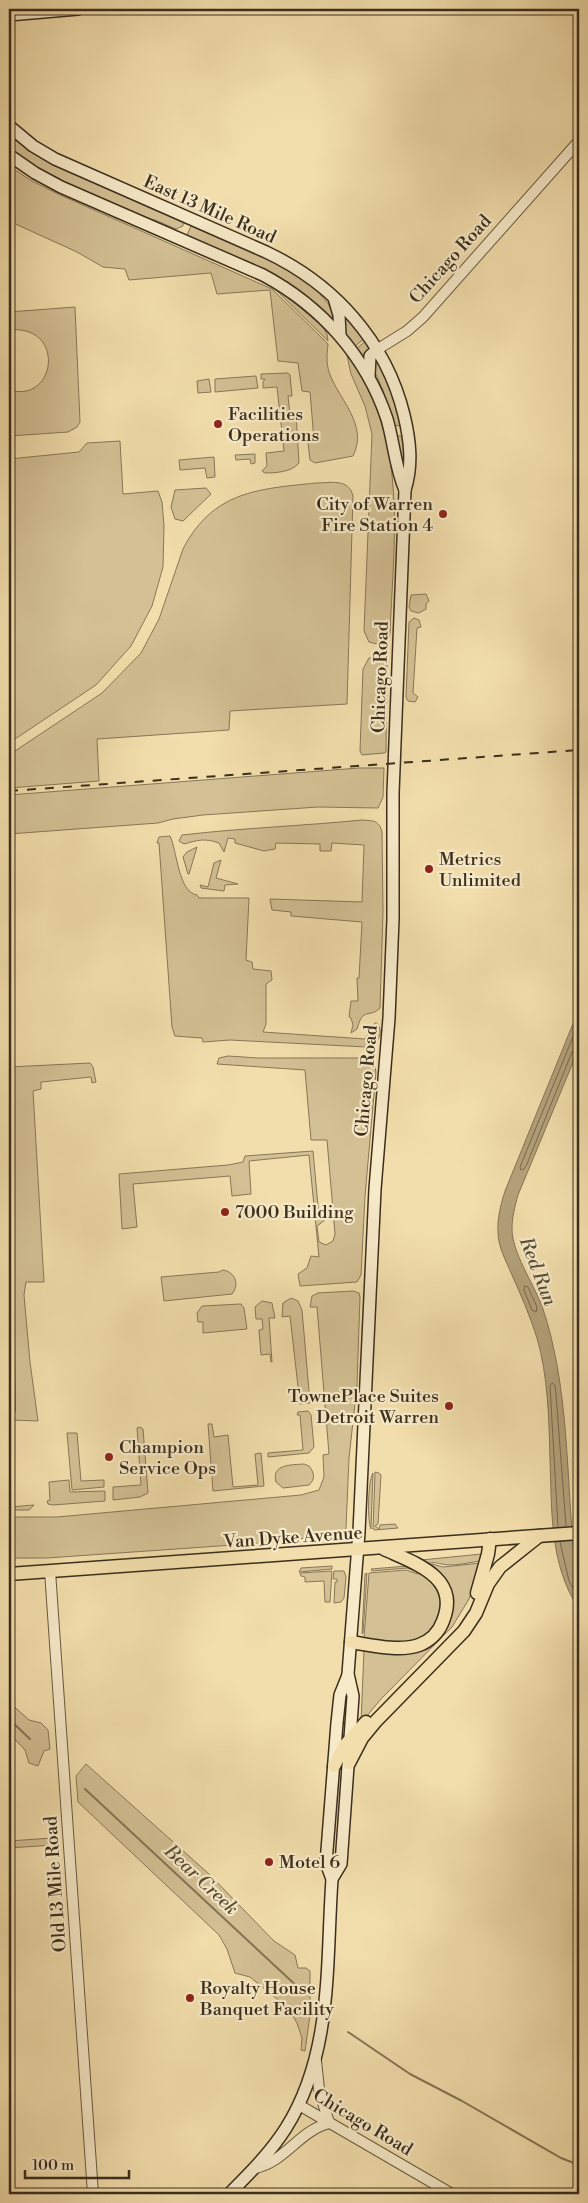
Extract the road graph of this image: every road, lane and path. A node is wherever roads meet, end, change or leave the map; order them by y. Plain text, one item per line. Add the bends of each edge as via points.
1 (78, 9) edge
2 (9, 15) edge
3 (9, 126) edge
4 (579, 141) edge
5 (9, 155) edge
6 (187, 218) junction
7 (174, 236) junction
8 (334, 296) junction
9 (340, 335) junction
10 (378, 349) junction
11 (369, 378) junction
12 (405, 490) junction
13 (579, 1533) edge
14 (539, 1536) junction
15 (490, 1539) junction
16 (382, 1548) junction
17 (358, 1550) junction
18 (50, 1571) junction
19 (9, 1574) edge
20 (351, 1642) junction
21 (348, 1674) junction
22 (351, 1738) junction
23 (349, 1762) junction
24 (334, 1766) junction
25 (332, 1880) junction
26 (316, 2062) junction
27 (299, 2106) junction
28 (329, 2123) junction
29 (255, 2168) junction
30 (93, 2194) edge
31 (229, 2194) edge
32 (452, 2194) edge

1 - 2 main road
3 - 6 main road, East 13 Mile Road via 56,159
4 - 10 street, Chicago Road via 422,317
5 - 7 main road via 48,180
6 - 7 main road via 186,229
6 - 8 main road, East 13 Mile Road via 279,258
7 - 9 main road via 287,288
8 - 9 main road
8 - 10 main road, East 13 Mile Road
9 - 11 main road
10 - 11 main road via 370,356
10 - 12 main road, Chicago Road via 394,383 405,420 410,473
11 - 12 main road, Chicago Road via 386,418 398,474
12 - 17 main road, Chicago Road via 387,1055 375,1180
13 - 14 main road, Van Dyke Avenue
14 - 15 main road, Van Dyke Avenue
14 - 23 main road via 500,1567 464,1631 376,1721
15 - 16 main road, Van Dyke Avenue
15 - 22 main road via 474,1600 463,1622
16 - 17 main road, Van Dyke Avenue
16 - 20 main road via 419,1565 437,1578 445,1593 444,1618 436,1633 419,1645 398,1647
17 - 18 main road, Van Dyke Avenue
17 - 20 main road, Chicago Road
18 - 19 main road, Van Dyke Avenue
18 - 30 street, Old 13 Mile Road
20 - 21 main road, Chicago Road
21 - 22 main road, Chicago Road via 353,1696
21 - 24 main road, Chicago Road via 340,1695
22 - 23 main road, Chicago Road
22 - 24 main road
23 - 25 main road, Chicago Road via 341,1864
24 - 25 main road, Chicago Road via 326,1863
25 - 26 main road, Chicago Road via 324,2019
26 - 27 main road, Chicago Road
26 - 28 street via 319,2089
27 - 28 street, Chicago Road
27 - 29 main road
28 - 29 street via 312,2130 265,2166
28 - 32 street, Chicago Road
29 - 31 main road

